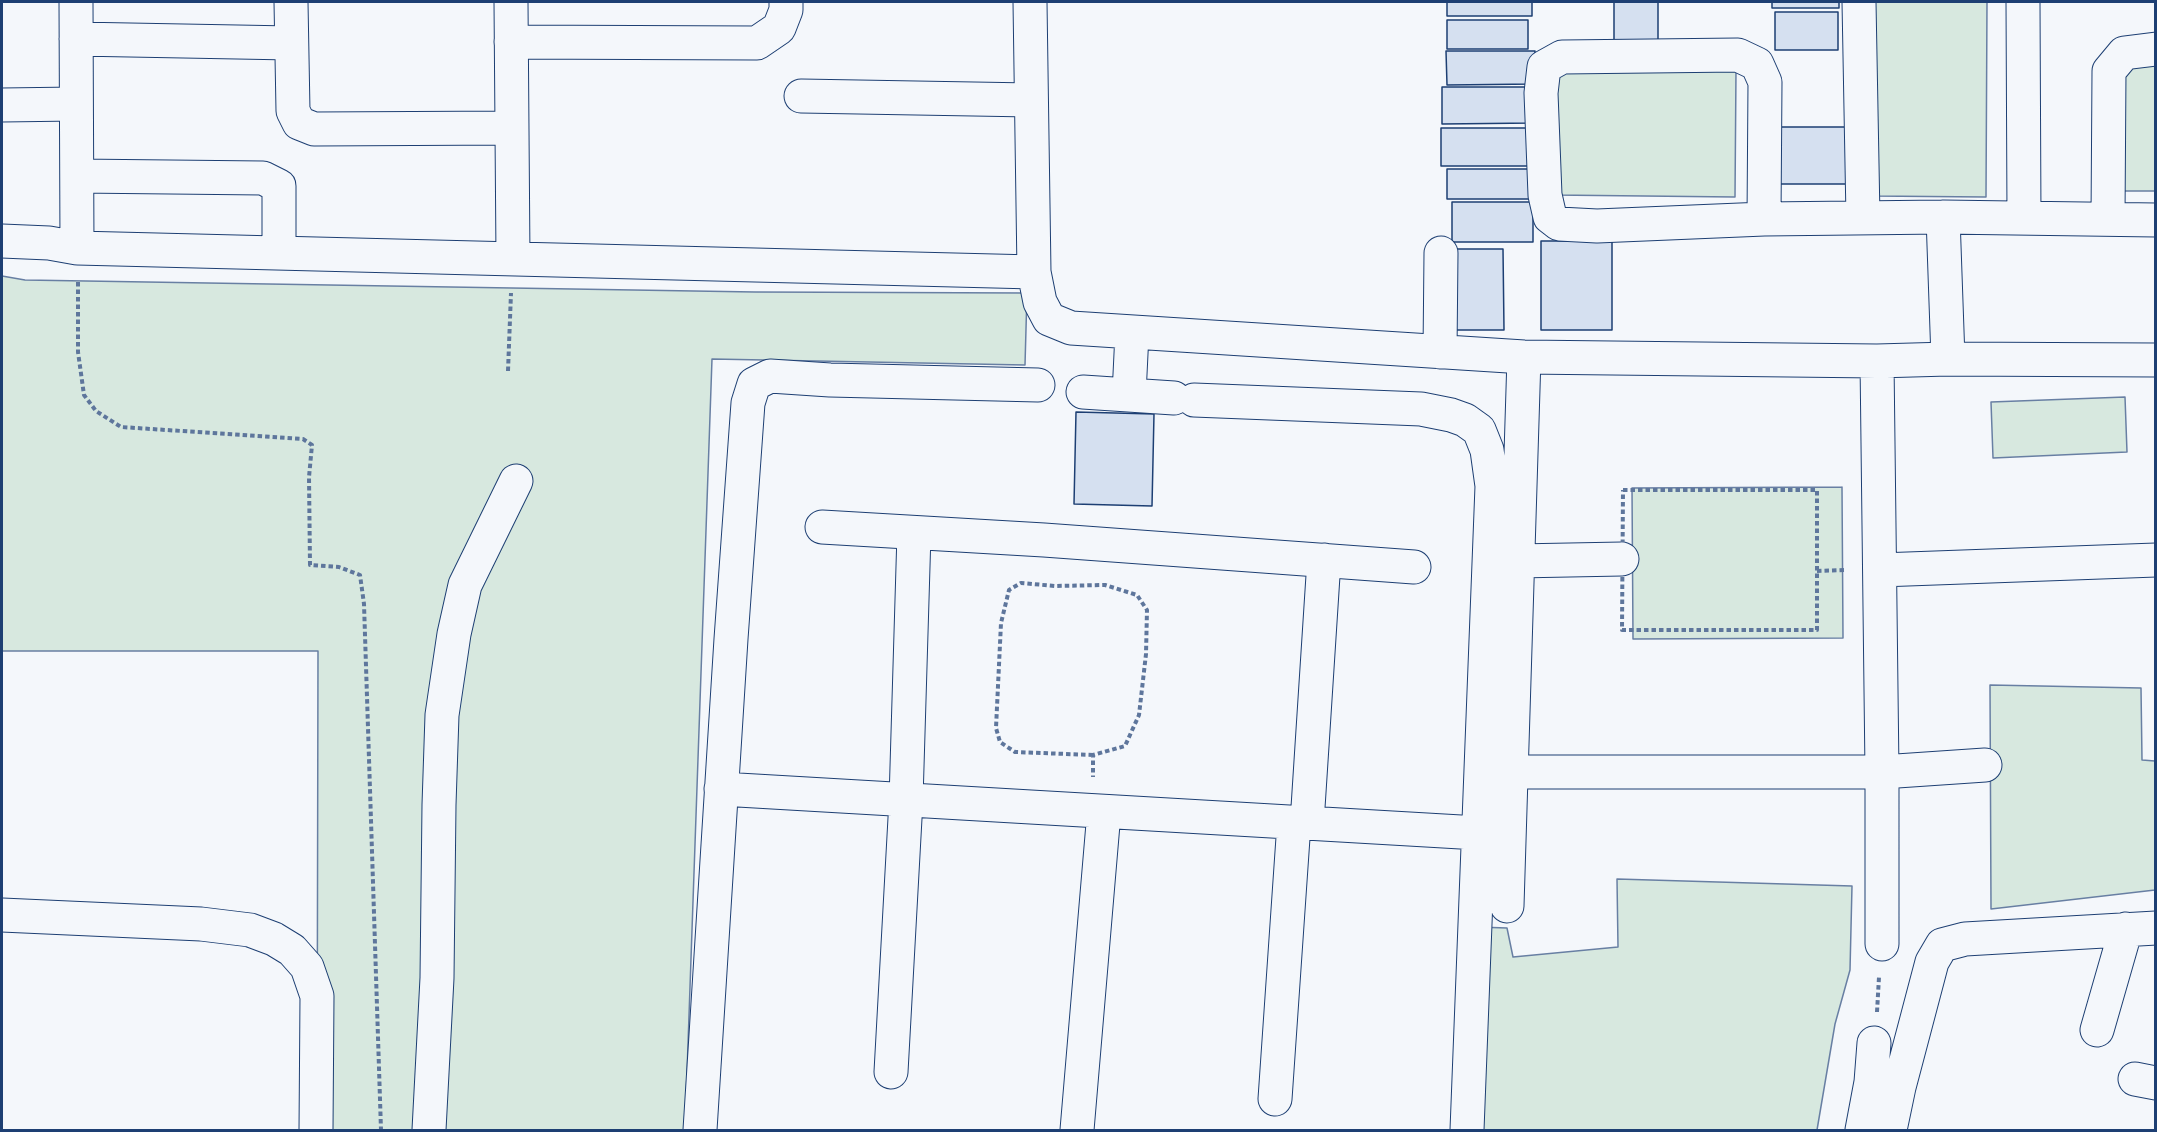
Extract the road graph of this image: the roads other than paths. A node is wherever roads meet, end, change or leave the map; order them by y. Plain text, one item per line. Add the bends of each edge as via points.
1 (76, 2) edge
2 (291, 2) edge
3 (511, 2) edge
4 (786, 2) edge
5 (1030, 2) edge
6 (1860, 2) edge
7 (2023, 2) edge
8 (76, 39) junction
9 (512, 42) junction
10 (291, 43) junction
11 (2156, 49) edge
12 (801, 96) dead end
13 (1031, 99) junction
14 (76, 104) junction
15 (2, 105) edge
16 (512, 128) junction
17 (77, 176) junction
18 (1943, 217) junction
19 (1863, 218) junction
20 (2024, 218) junction
21 (1764, 219) junction
22 (2108, 219) junction
23 (2156, 220) edge
24 (2, 241) edge
25 (77, 248) junction
26 (279, 253) junction
27 (1441, 254) dead end
28 (513, 259) junction
29 (1034, 272) junction
30 (1132, 333) junction
31 (1440, 352) junction
32 (1524, 357) junction
33 (1948, 359) junction
34 (2156, 360) edge
35 (1877, 361) junction
36 (1038, 385) dead end
37 (1083, 392) dead end
38 (1129, 395) junction
39 (516, 481) dead end
40 (822, 527) dead end
41 (914, 533) junction
42 (1622, 559) road end
43 (1324, 560) junction
44 (2156, 560) edge
45 (1517, 561) junction
46 (1414, 567) dead end
47 (1880, 570) junction
48 (1985, 765) dead end
49 (1511, 772) junction
50 (1882, 772) junction
51 (721, 789) junction
52 (906, 800) junction
53 (1099, 811) junction
54 (1300, 823) junction
55 (1478, 833) junction
56 (1507, 906) dead end
57 (2, 915) edge
58 (2141, 928) edge
59 (1882, 944) road end
60 (2097, 1030) dead end
61 (1874, 1043) road end
62 (891, 1072) dead end
63 (1885, 1084) junction
64 (1275, 1099) dead end
65 (316, 1131) edge
66 (429, 1131) edge
67 (700, 1131) edge
68 (1077, 1131) edge
69 (1467, 1131) edge
70 (1862, 1131) edge
71 (1890, 1131) edge

1 - 8 street
2 - 10 street
3 - 9 street
4 - 9 street via 778,28 757,43
5 - 13 street
6 - 19 street
7 - 20 street
8 - 10 street
8 - 14 street
9 - 16 street
10 - 16 street via 292,111 299,123 314,129
11 - 22 street via 2124,53 2109,71
12 - 13 street
13 - 29 street
14 - 15 street
14 - 17 street
16 - 28 street
17 - 25 street
17 - 26 street via 263,178 279,186
18 - 19 street
18 - 20 street
18 - 33 street
19 - 21 street
20 - 22 street
21 - 21 street via 1765,82 1756,64 1738,55 1562,57 1544,67 1541,93 1545,195 1550,217 1559,224
22 - 23 street
24 - 25 street
25 - 26 street
26 - 28 street
27 - 31 street
28 - 29 street
29 - 30 street via 1040,302 1049,319 1071,328
30 - 31 street
30 - 38 street
31 - 32 street
32 - 35 street
32 - 45 street
33 - 34 street
33 - 35 street
35 - 47 street
36 - 51 street via 770,376 754,384 748,403
37 - 38 street
38 - 55 street via 1420,409 1451,415 1479,430 1487,450 1492,486
39 - 66 street via 465,585 444,703
40 - 41 street
41 - 43 street
41 - 52 street
42 - 45 street
43 - 46 street
43 - 54 street
44 - 47 street
45 - 49 street
47 - 50 street
48 - 50 street
49 - 50 street
49 - 56 street
50 - 59 street
51 - 52 street
51 - 67 street
52 - 53 street
52 - 62 street
53 - 54 street
53 - 68 street
54 - 55 street
54 - 64 street
55 - 69 street
57 - 65 street via 201,924 250,930 292,950 308,967 317,996
58 - 60 street
58 - 63 street via 1965,939 1942,945
61 - 63 street
63 - 70 street
63 - 71 street

